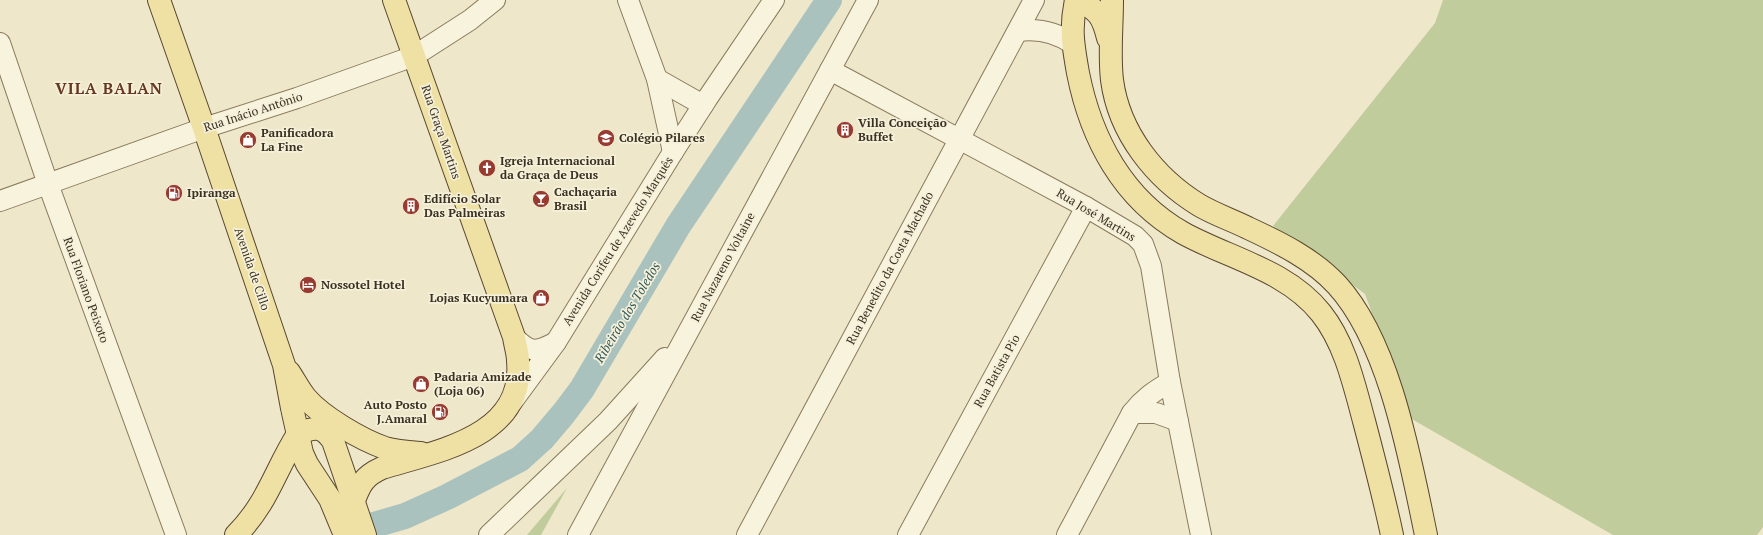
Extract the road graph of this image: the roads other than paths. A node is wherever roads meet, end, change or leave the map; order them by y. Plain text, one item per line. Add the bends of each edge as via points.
1 (159, 0) edge
2 (394, 0) edge
3 (495, 0) edge
4 (628, 0) edge
5 (774, 0) edge
6 (868, 0) edge
7 (1036, 0) edge
8 (1074, 0) edge
9 (1112, 0) edge
10 (1018, 31) junction
11 (0, 43) edge
12 (1073, 44) junction
13 (1111, 51) junction
14 (414, 56) junction
15 (830, 70) junction
16 (657, 79) junction
17 (703, 105) junction
18 (204, 128) junction
19 (959, 140) junction
20 (673, 152) junction
21 (48, 184) junction
22 (0, 201) edge
23 (1086, 207) junction
24 (688, 332) junction
25 (514, 337) junction
26 (556, 342) junction
27 (284, 365) junction
28 (1170, 382) junction
29 (511, 403) junction
30 (1132, 413) junction
31 (608, 421) junction
32 (1178, 421) junction
33 (298, 434) junction
34 (630, 439) junction
35 (431, 453) junction
36 (348, 517) edge
37 (176, 535) edge
38 (236, 535) edge
39 (365, 535) edge
40 (490, 535) edge
41 (578, 535) edge
42 (747, 535) edge
43 (908, 535) edge
44 (1067, 535) edge
45 (1201, 535) edge
46 (1392, 535) edge
47 (1426, 535) edge

1 - 18 main road, Avenida de Cillo
2 - 14 main road, Rua Graça Martins
3 - 14 street, Rua Inácio Antônio via 470,20
4 - 16 street
5 - 17 street, Avenida Corifeu de Azevedo Marquês
6 - 15 street, Rua Nazareno Voltaine
7 - 10 street, Rua Benedito da Costa Machado
8 - 12 main road
8 - 13 main road via 1087,5 1101,16
9 - 13 main road
10 - 12 street via 1046,31
10 - 19 street, Rua Benedito da Costa Machado
11 - 21 street, Rua Floriano Peixoto
12 - 46 main road via 1083,96 1092,125 1120,178 1143,205 1184,234 1276,277 1300,292 1321,312 1339,345 1353,382
13 - 47 main road via 1112,80 1122,114 1140,152 1159,174 1201,206 1288,247 1311,262 1337,285 1357,310 1380,357 1413,476
14 - 18 street, Rua Inácio Antônio
14 - 25 main road, Rua Graça Martins
15 - 19 street, Rua José Martins
15 - 24 street, Rua Nazareno Voltaine
16 - 17 street
16 - 20 street
17 - 20 street, Avenida Corifeu de Azevedo Marquês
18 - 21 street, Rua Inácio Antônio
18 - 27 main road, Avenida de Cillo
19 - 23 street, Rua José Martins
19 - 42 street, Rua Benedito da Costa Machado
20 - 26 street, Avenida Corifeu de Azevedo Marquês
21 - 22 street, Rua Inácio Antônio
21 - 37 street, Rua Floriano Peixoto
23 - 28 street, Rua José Martins via 1135,236 1148,254
23 - 43 street, Rua Batista Pio
24 - 31 street
24 - 34 street, Rua Nazareno Voltaine
25 - 26 street via 524,347 535,351
25 - 29 main road, Rua Graça Martins via 518,362 517,384
26 - 29 street, Avenida Corifeu de Azevedo Marquês
27 - 33 main road, Avenida de Cillo
27 - 35 main road via 306,399 350,432 385,448
28 - 30 street via 1153,391
28 - 32 street, Rua José Martins
29 - 35 main road, Avenida Corifeu de Azevedo Marquês via 497,421 481,433
30 - 32 street via 1156,413
30 - 44 street
31 - 34 street via 621,428
31 - 40 street
32 - 45 street, Rua José Martins
33 - 36 main road, Avenida de Cillo via 307,464 330,499
33 - 36 main road via 318,428 326,432 332,441
33 - 38 main road via 266,497
34 - 41 street, Rua Nazareno Voltaine
35 - 36 main road, Avenida Corifeu de Azevedo Marquês via 371,473 361,484
36 - 39 main road, Avenida de Cillo

